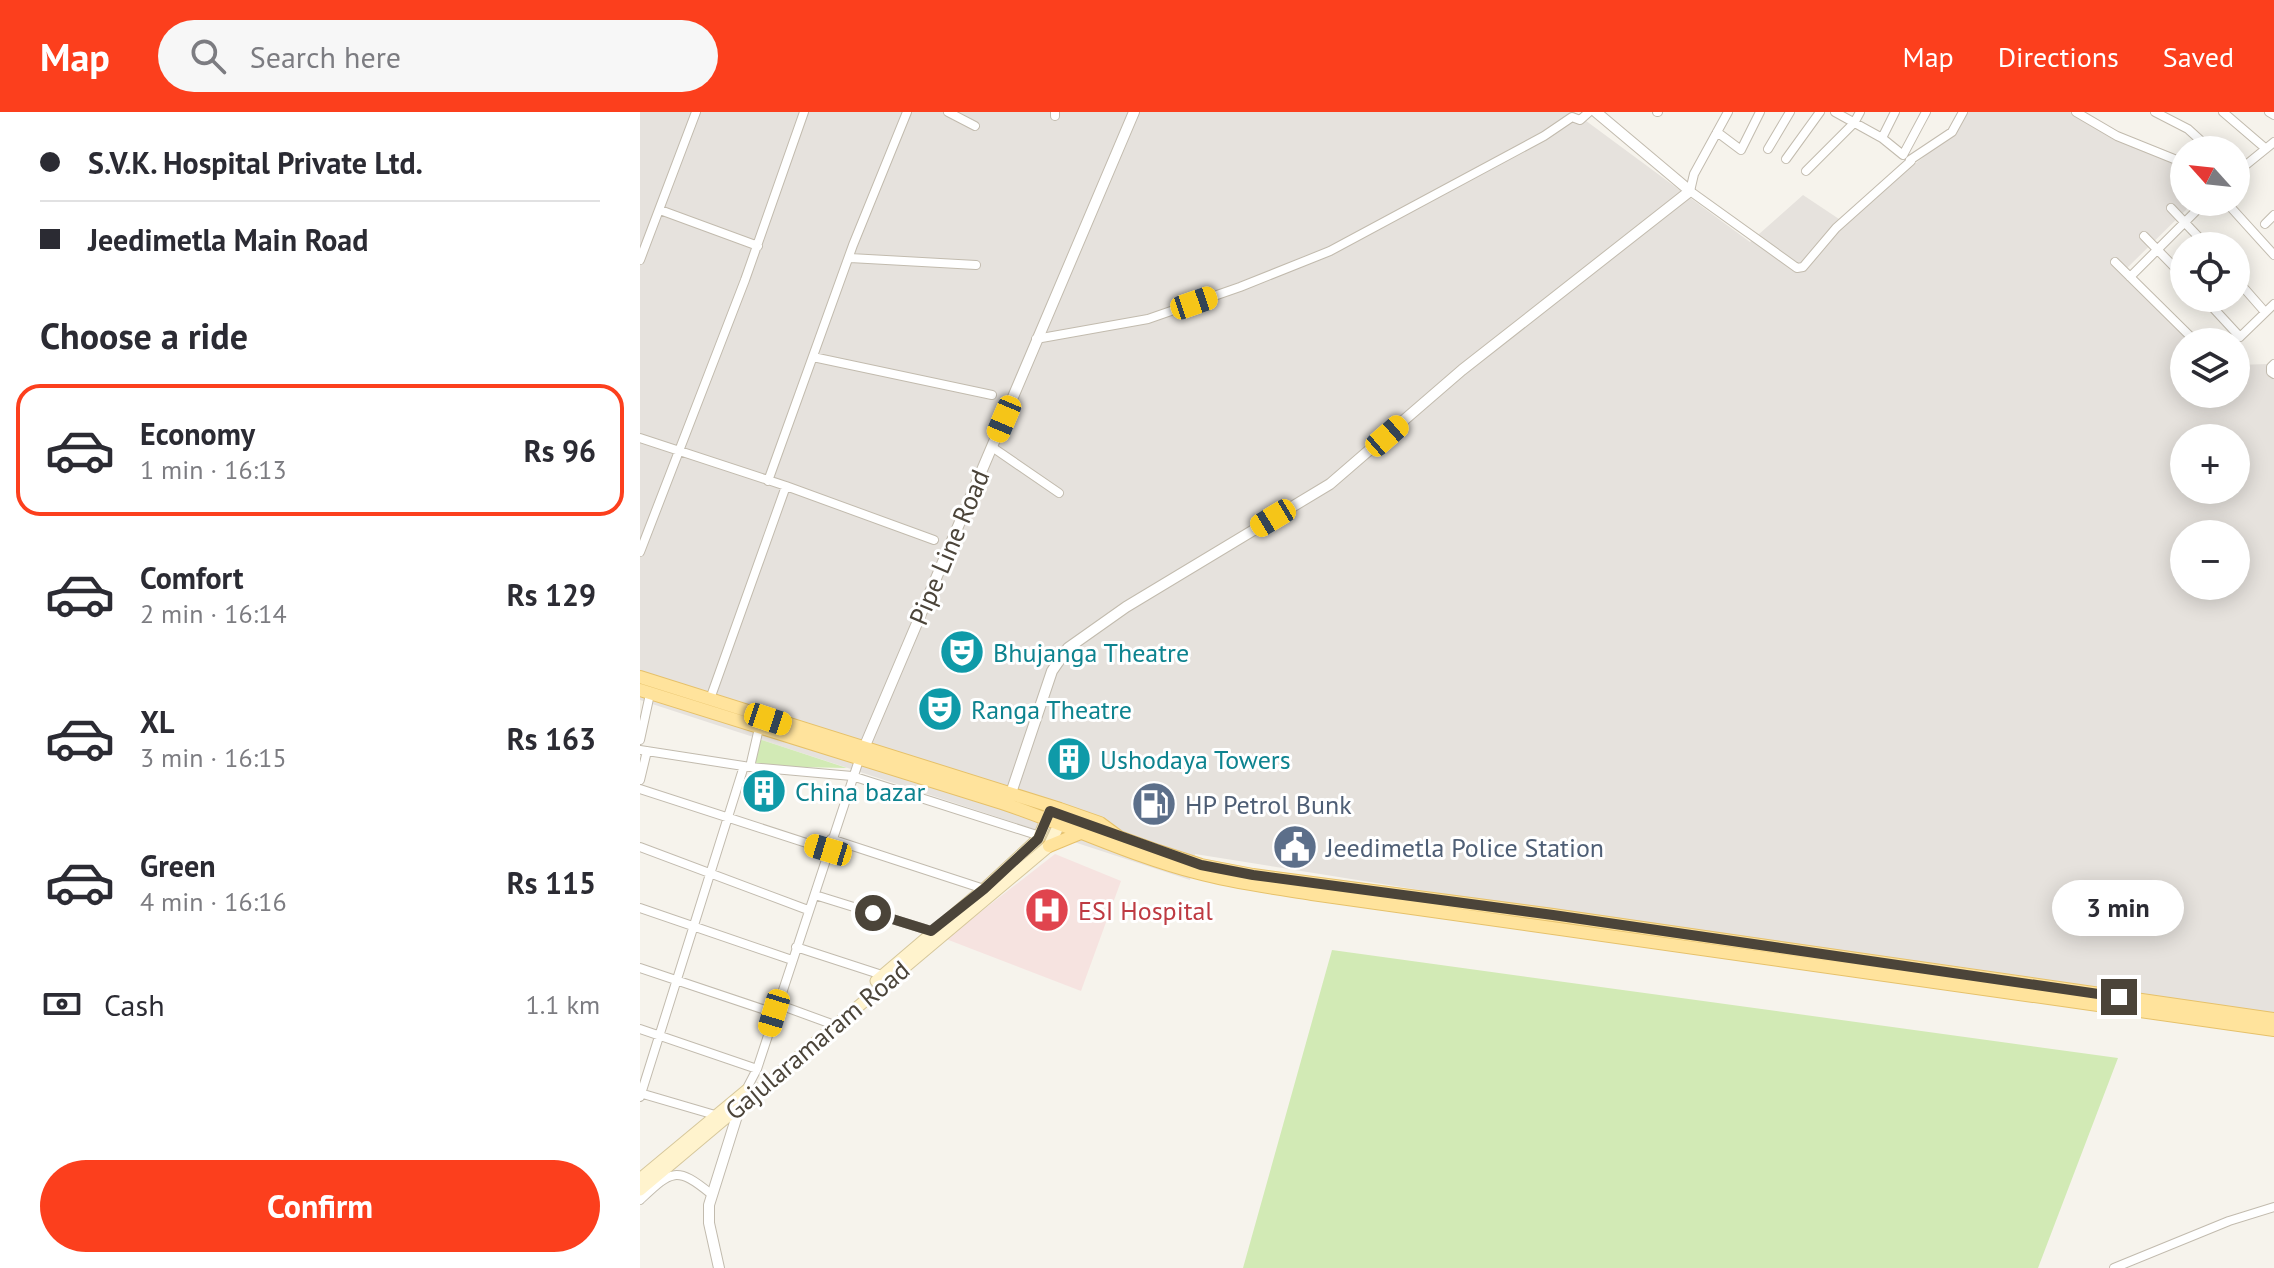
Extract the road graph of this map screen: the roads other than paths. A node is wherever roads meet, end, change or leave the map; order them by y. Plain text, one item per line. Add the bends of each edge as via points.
1 (696, 112) edge
2 (804, 112) edge
3 (907, 112) edge
4 (948, 112) edge
5 (1134, 112) edge
6 (1589, 112) edge
7 (1596, 112) edge
8 (1728, 112) edge
9 (1760, 112) edge
10 (1790, 112) edge
11 (1820, 112) edge
12 (1835, 112) edge
13 (1860, 112) edge
14 (1895, 112) edge
15 (1926, 112) edge
16 (1963, 112) edge
17 (2076, 112) edge
18 (2155, 112) edge
19 (2223, 112) edge
20 (2091, 116) edge
21 (1854, 123) junction
22 (975, 126) dead end
23 (1717, 132) junction
24 (2196, 136) edge
25 (1882, 138) junction
26 (2274, 142) edge
27 (2265, 148) junction
28 (1768, 149) dead end
29 (1903, 155) junction
30 (2170, 157) edge
31 (1786, 159) dead end
32 (1911, 161) junction
33 (2250, 161) edge
34 (1806, 171) dead end
35 (1690, 191) junction
36 (660, 210) junction
37 (2274, 215) edge
38 (2179, 216) edge
39 (2191, 216) edge
40 (2239, 216) edge
41 (2185, 222) junction
42 (2265, 224) dead end
43 (2194, 232) edge
44 (2144, 236) dead end
45 (758, 246) junction
46 (2158, 250) junction
47 (2274, 255) edge
48 (850, 258) junction
49 (640, 260) edge
50 (2115, 262) dead end
51 (2170, 262) edge
52 (976, 265) dead end
53 (2130, 277) junction
54 (2250, 295) edge
55 (2274, 304) edge
56 (2217, 312) edge
57 (2265, 312) junction
58 (2182, 328) edge
59 (1036, 339) junction
60 (813, 357) junction
61 (2274, 364) edge
62 (2274, 374) edge
63 (992, 395) dead end
64 (640, 438) edge
65 (992, 447) junction
66 (681, 452) junction
67 (768, 481) junction
68 (786, 486) junction
69 (1059, 493) dead end
70 (934, 540) dead end
71 (640, 552) edge
72 (640, 677) edge
73 (645, 692) edge
74 (710, 699) junction
75 (759, 728) junction
76 (640, 738) edge
77 (643, 750) edge
78 (861, 754) junction
79 (747, 767) junction
80 (935, 771) junction
81 (852, 776) junction
82 (640, 780) edge
83 (640, 789) edge
84 (1011, 793) junction
85 (1055, 817) junction
86 (728, 819) junction
87 (1083, 832) junction
88 (1119, 837) junction
89 (831, 839) junction
90 (1044, 841) junction
91 (640, 847) edge
92 (828, 850) junction
93 (711, 873) junction
94 (984, 889) junction
95 (1313, 889) junction
96 (815, 895) junction
97 (640, 908) edge
98 (808, 910) junction
99 (693, 926) junction
100 (931, 931) junction
101 (796, 947) junction
102 (792, 960) junction
103 (640, 968) edge
104 (882, 975) junction
105 (676, 979) junction
106 (775, 1009) junction
107 (2274, 1019) edge
108 (829, 1023) junction
109 (640, 1029) edge
110 (2274, 1030) edge
111 (659, 1036) junction
112 (757, 1069) junction
113 (746, 1090) junction
114 (640, 1094) edge
115 (741, 1103) junction
116 (715, 1115) junction
117 (640, 1179) edge
118 (640, 1190) edge
119 (711, 1194) junction
120 (640, 1200) edge
121 (2274, 1207) edge
122 (719, 1268) edge
123 (2114, 1268) edge

1 - 36 street
2 - 45 street
3 - 48 street
4 - 22 street
5 - 59 street, Pipe Line Road
6 - 59 street via 1330,251 1148,319
7 - 35 street
8 - 23 street
9 - 23 street via 1741,150
10 - 28 street
11 - 31 street
12 - 21 street
13 - 21 street
14 - 25 street
15 - 29 street
16 - 32 street via 1952,132
17 - 20 street
18 - 24 street
19 - 27 street
20 - 30 street via 2117,136
21 - 25 street
21 - 34 street
23 - 35 street
25 - 29 street
26 - 27 street
27 - 33 street
29 - 32 street
32 - 35 street via 1800,268
35 - 84 street via 1462,370 1330,484 1068,648 1052,671
36 - 45 street
36 - 49 street
37 - 42 street
38 - 41 street
39 - 41 street
40 - 47 street
41 - 43 street
41 - 46 street
44 - 46 street
45 - 66 street
46 - 51 street
46 - 53 street
48 - 52 street
48 - 60 street
50 - 53 street
53 - 58 street
54 - 57 street
55 - 57 street
56 - 57 street via 2240,337
59 - 65 street, Pipe Line Road
60 - 63 street
60 - 67 street
61 - 62 street
64 - 66 street
65 - 69 street
65 - 78 street, Pipe Line Road
66 - 67 street
66 - 71 street
67 - 68 street
68 - 70 street
68 - 74 street
72 - 74 main road
73 - 75 main road
73 - 76 street
74 - 78 main road
75 - 78 main road
75 - 79 street
77 - 79 street
77 - 82 street
78 - 80 main road
78 - 81 street
78 - 85 main road
79 - 81 street
79 - 86 street
80 - 84 main road
80 - 85 main road via 949,781
81 - 89 street
81 - 90 street
83 - 86 street
84 - 88 main road via 1100,823
85 - 87 main road
85 - 88 main road
85 - 90 main road, Gajularamaram Road
86 - 92 street
86 - 93 street
87 - 90 main road
87 - 95 main road via 1197,873
88 - 95 main road via 1201,865
89 - 92 street
89 - 94 street
90 - 94 main road, Gajularamaram Road
90 - 115 main road, Gajularamaram Road
91 - 93 street
92 - 96 street
93 - 98 street
93 - 99 street
94 - 100 main road, Gajularamaram Road
95 - 107 main road via 1553,915
95 - 110 main road
96 - 98 street
96 - 100 street
97 - 99 street
98 - 101 street
99 - 102 street
99 - 105 street
100 - 104 main road, Gajularamaram Road
101 - 102 street
101 - 104 street
102 - 106 street
103 - 105 street
104 - 108 main road, Gajularamaram Road
105 - 106 street
105 - 111 street
106 - 108 street
106 - 112 street
108 - 113 main road, Gajularamaram Road
109 - 111 street
111 - 112 street
111 - 114 street
112 - 113 street
113 - 115 street
113 - 116 main road, Gajularamaram Road
114 - 116 street
115 - 118 main road, Gajularamaram Road
115 - 119 street
116 - 117 main road, Gajularamaram Road
119 - 120 street via 695,1180 677,1175 664,1177
119 - 122 street via 709,1223
121 - 123 street

